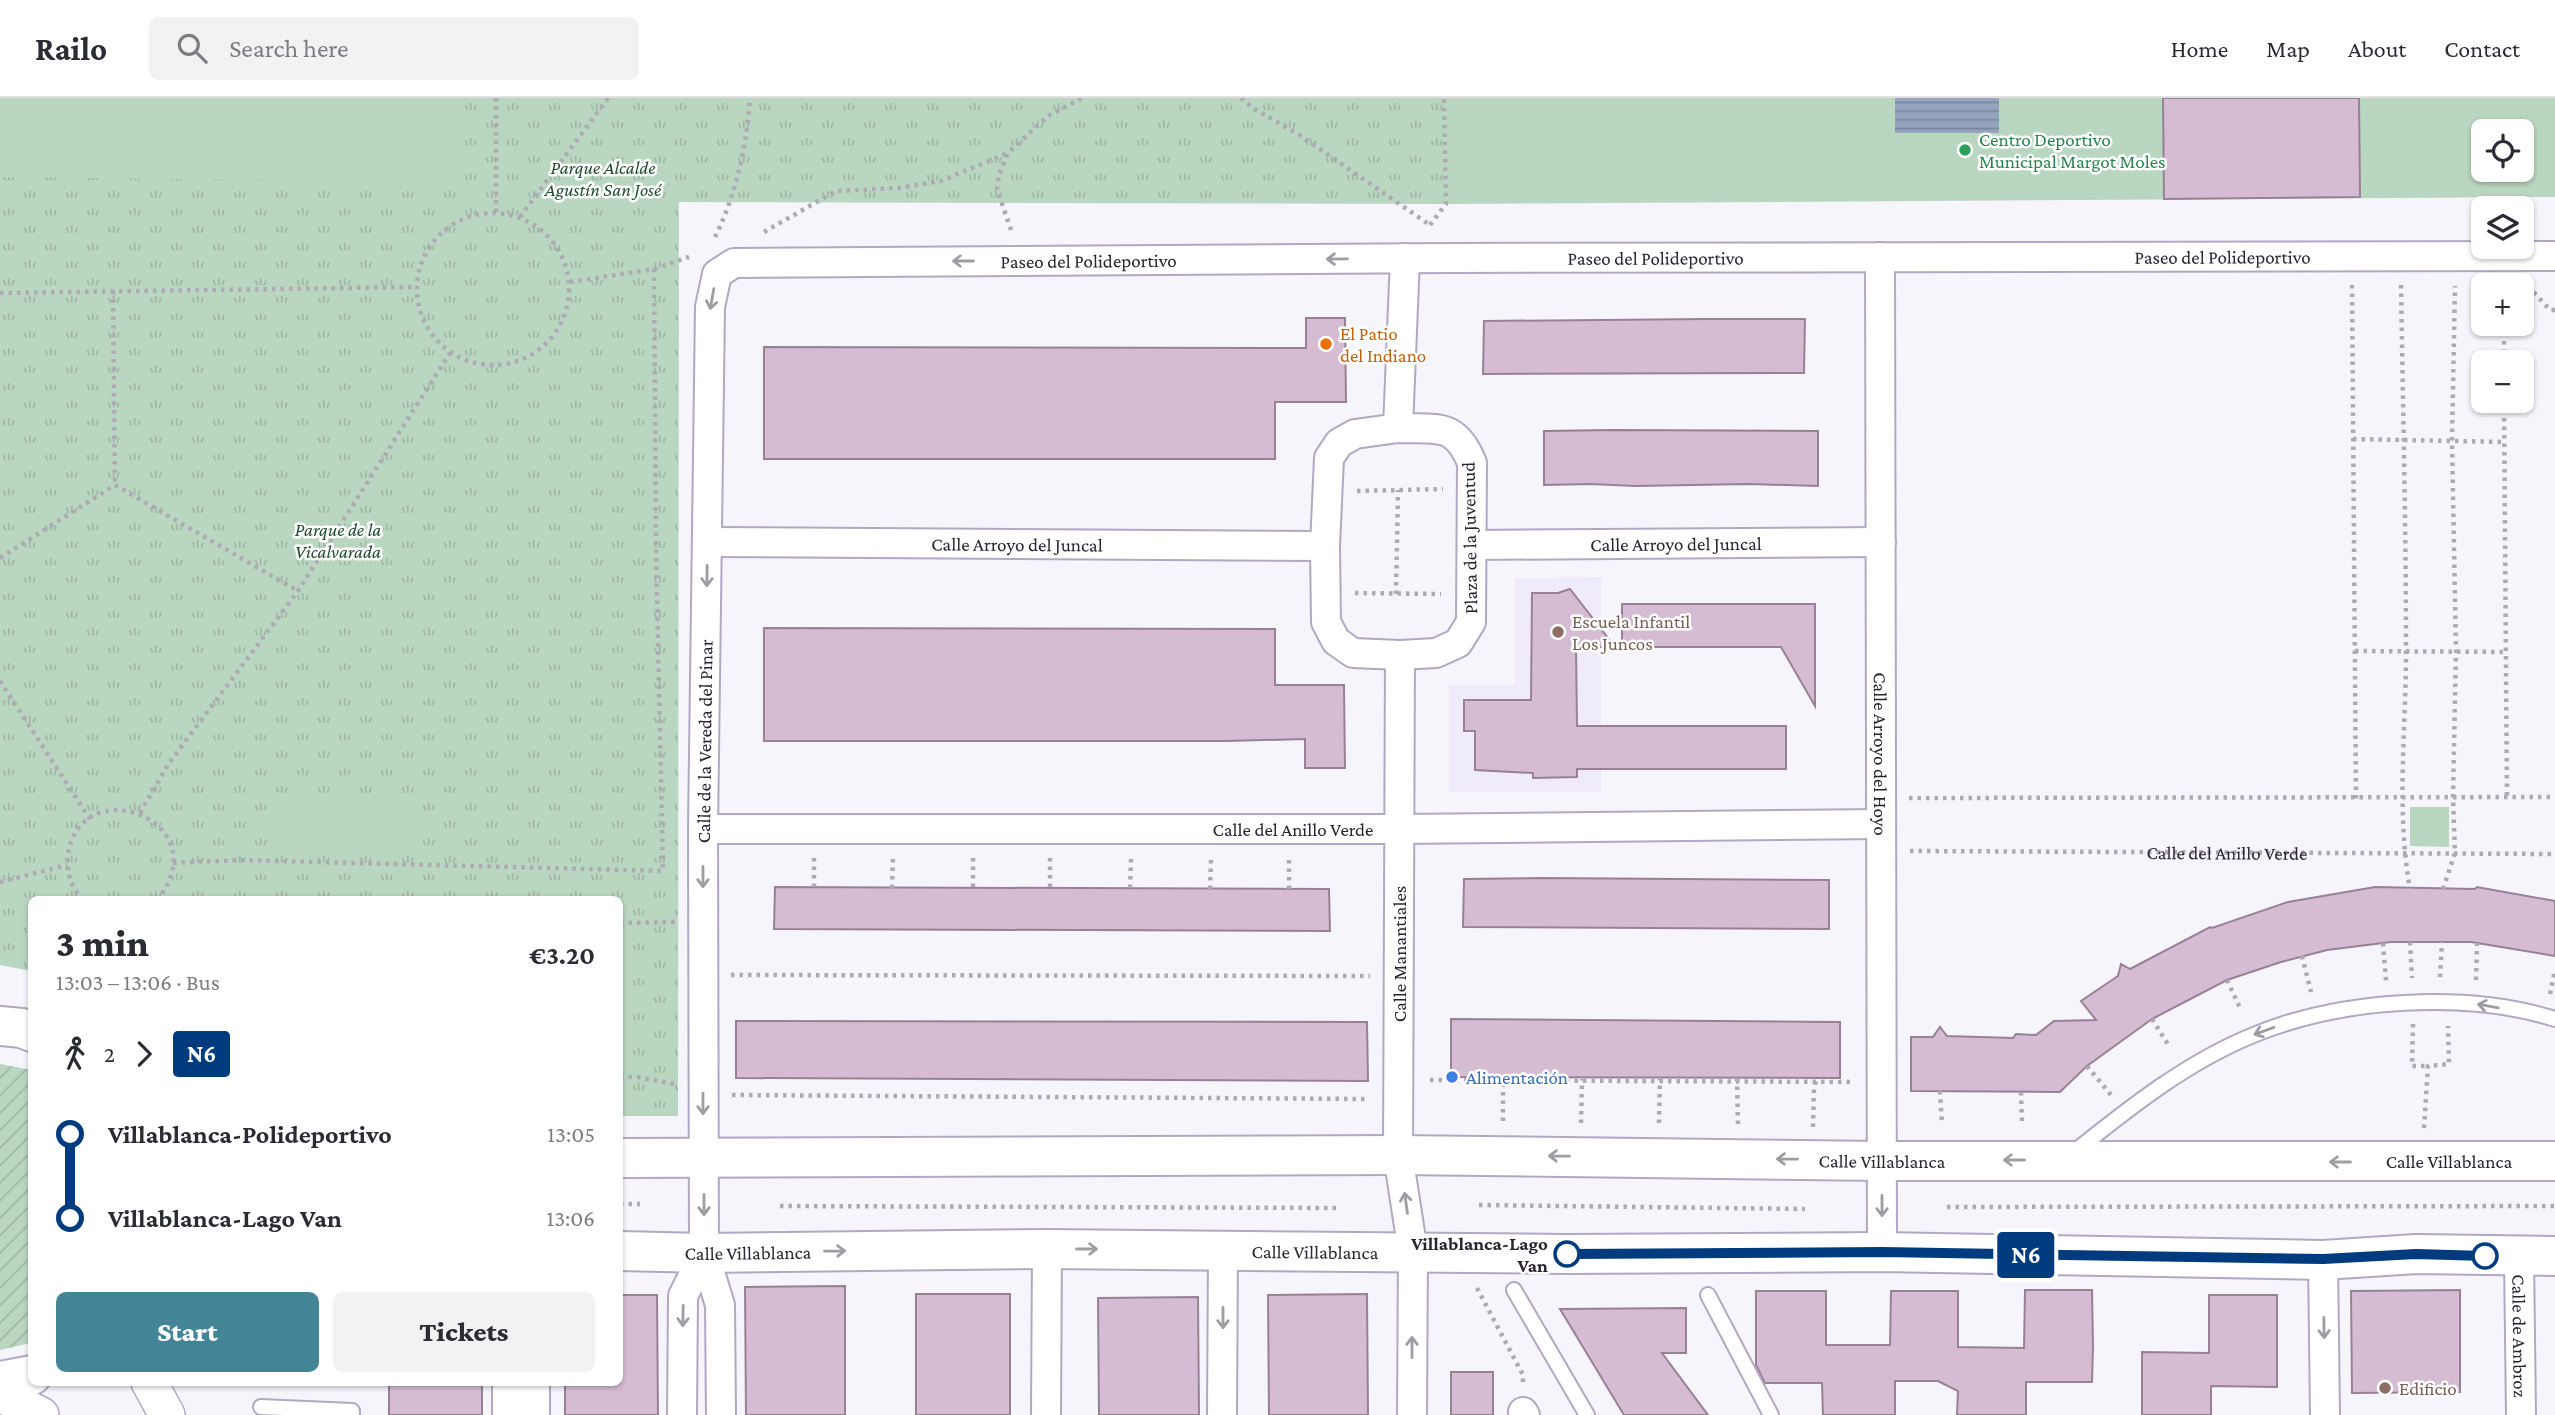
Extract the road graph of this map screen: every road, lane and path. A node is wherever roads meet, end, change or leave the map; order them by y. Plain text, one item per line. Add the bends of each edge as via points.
1 (496, 98) edge
2 (608, 98) edge
3 (750, 98) edge
4 (1082, 98) edge
5 (1241, 98) edge
6 (1444, 98) edge
7 (1008, 153) junction
8 (496, 212) junction
9 (520, 217) junction
10 (1430, 225) junction
11 (1012, 232) dead end
12 (715, 237) dead end
13 (757, 250) junction
14 (2555, 256) edge
15 (689, 257) dead end
16 (1880, 257) junction
17 (1405, 258) junction
18 (654, 269) junction
19 (570, 282) junction
20 (2455, 283) dead end
21 (2401, 284) dead end
22 (2351, 285) dead end
23 (416, 287) junction
24 (113, 290) junction
25 (0, 293) edge
26 (2534, 293) edge
27 (2555, 310) edge
28 (450, 353) junction
29 (2504, 413) edge
30 (1398, 428) junction
31 (2353, 439) junction
32 (2403, 440) junction
33 (2452, 441) junction
34 (2505, 442) junction
35 (115, 485) junction
36 (1472, 488) junction
37 (1398, 490) junction
38 (1328, 492) junction
39 (707, 542) junction
40 (1881, 542) junction
41 (1473, 545) junction
42 (1325, 546) junction
43 (0, 558) edge
44 (298, 591) junction
45 (1325, 593) junction
46 (1396, 594) junction
47 (1472, 594) junction
48 (2355, 651) junction
49 (2456, 651) junction
50 (2406, 652) junction
51 (2506, 652) junction
52 (1400, 655) junction
53 (0, 681) edge
54 (2453, 797) junction
55 (2507, 797) junction
56 (2555, 797) edge
57 (1901, 798) dead end
58 (2403, 798) junction
59 (2356, 799) junction
60 (140, 813) junction
61 (89, 819) junction
62 (1881, 824) junction
63 (703, 829) junction
64 (1400, 829) junction
65 (813, 850) dead end
66 (893, 850) dead end
67 (973, 851) dead end
68 (1050, 851) dead end
69 (1131, 851) dead end
70 (1212, 851) dead end
71 (1289, 851) dead end
72 (1899, 851) dead end
73 (2455, 853) junction
74 (2404, 854) junction
75 (2555, 854) edge
76 (173, 863) junction
77 (67, 865) junction
78 (663, 870) junction
79 (677, 871) dead end
80 (0, 882) edge
81 (814, 887) dead end
82 (892, 888) dead end
83 (973, 888) dead end
84 (1050, 888) dead end
85 (1130, 888) dead end
86 (1210, 889) dead end
87 (2410, 889) dead end
88 (2443, 889) dead end
89 (1289, 890) dead end
90 (80, 896) edge
91 (160, 896) edge
92 (678, 922) dead end
93 (623, 923) edge
94 (2410, 942) dead end
95 (2442, 942) dead end
96 (2383, 943) dead end
97 (2477, 943) dead end
98 (2302, 956) dead end
99 (2555, 970) edge
100 (730, 975) dead end
101 (1374, 976) dead end
102 (2430, 977) junction
103 (2227, 980) dead end
104 (2387, 985) dead end
105 (2476, 985) dead end
106 (2311, 992) dead end
107 (2549, 1000) dead end
108 (2431, 1002) junction
109 (2241, 1010) dead end
110 (2555, 1018) edge
111 (2152, 1019) dead end
112 (2432, 1020) junction
113 (0, 1026) edge
114 (28, 1030) edge
115 (2169, 1046) dead end
116 (2087, 1066) dead end
117 (2428, 1066) junction
118 (623, 1077) edge
119 (1503, 1079) junction
120 (1582, 1079) junction
121 (1430, 1080) dead end
122 (1660, 1080) junction
123 (1737, 1080) junction
124 (1816, 1080) junction
125 (1854, 1082) dead end
126 (677, 1084) dead end
127 (1940, 1091) dead end
128 (2021, 1092) dead end
129 (730, 1095) dead end
130 (1372, 1100) dead end
131 (2126, 1111) junction
132 (1813, 1114) dead end
133 (1659, 1115) dead end
134 (1737, 1115) dead end
135 (1582, 1116) dead end
136 (2022, 1124) dead end
137 (1503, 1127) dead end
138 (1942, 1127) dead end
139 (2424, 1129) dead end
140 (1398, 1154) junction
141 (704, 1157) junction
142 (623, 1158) edge
143 (2065, 1160) junction
144 (1882, 1161) junction
145 (2555, 1161) edge
146 (1805, 1196) dead end
147 (1947, 1196) dead end
148 (623, 1204) edge
149 (640, 1204) dead end
150 (1479, 1205) dead end
151 (780, 1206) dead end
152 (2555, 1206) edge
153 (1947, 1207) junction
154 (1337, 1208) dead end
155 (1805, 1209) junction
156 (1804, 1217) dead end
157 (1947, 1217) dead end
158 (1046, 1249) junction
159 (1223, 1250) junction
160 (623, 1251) edge
161 (1413, 1252) junction
162 (1469, 1252) junction
163 (1882, 1252) junction
164 (704, 1253) junction
165 (2537, 1256) edge
166 (2323, 1259) junction
167 (1514, 1290) dead end
168 (1708, 1295) dead end
169 (28, 1376) edge
170 (0, 1381) edge
171 (151, 1386) edge
172 (507, 1386) edge
173 (535, 1386) edge
174 (0, 1394) edge
175 (261, 1407) dead end
176 (1524, 1413) edge
177 (41, 1415) edge
178 (167, 1415) edge
179 (352, 1415) edge
180 (508, 1415) edge
181 (535, 1415) edge
182 (682, 1415) edge
183 (721, 1415) edge
184 (1046, 1415) edge
185 (1222, 1415) edge
186 (1412, 1415) edge
187 (1587, 1415) edge
188 (1771, 1415) edge
189 (2325, 1415) edge
190 (2521, 1415) edge

1 - 8 path
2 - 9 path
3 - 12 path via 748,133 725,218
4 - 7 path via 1048,116
5 - 10 path
6 - 10 path via 1446,204
7 - 11 path via 997,189
7 - 13 path via 941,181 836,191 774,225
8 - 9 path
8 - 23 path via 452,223 421,261
9 - 19 path via 543,230 556,246
10 - 17 path
17 -> 13 street, Paseo del Polideportivo
13 -> 39 street, Calle de la Vereda del Pinar via 717,274 710,307
14 - 16 street, Paseo del Polideportivo
15 - 18 path
16 - 17 street, Paseo del Polideportivo
16 - 40 street, Calle Arroyo del Hoyo
17 - 30 street
18 - 19 path
18 - 78 path
19 - 28 path via 566,312 552,338 531,356 490,365
20 - 33 path
21 - 32 path
22 - 31 path
23 - 24 path
23 - 28 path via 429,331
24 - 25 path
24 - 35 path
26 - 27 path
28 - 44 path
29 - 34 path
30 - 36 street, Plaza de la Juventud via 1450,431 1465,445 1472,463
30 - 38 street, Plaza de la Juventud via 1355,434 1339,443 1329,458
31 - 32 path
31 - 48 path
32 - 33 path
32 - 50 path
33 - 34 path
33 - 49 path
34 - 51 path
35 - 43 path
35 - 44 path
36 - 37 path
36 - 41 street, Plaza de la Juventud
37 - 38 path
37 - 46 path
38 - 42 street, Plaza de la Juventud
39 - 42 street, Calle Arroyo del Juncal
39 -> 63 street, Calle de la Vereda del Pinar
40 - 41 street, Calle Arroyo del Juncal
40 - 62 street, Calle Arroyo del Hoyo
41 - 47 street, Plaza de la Juventud
42 - 45 street, Plaza de la Juventud
44 - 60 path via 169,763
45 - 46 path
45 - 52 street, Plaza de la Juventud via 1326,622 1336,641 1353,653
46 - 47 path
47 - 52 street, Plaza de la Juventud via 1471,622 1458,643 1436,653
48 - 50 path
48 - 59 path
49 - 50 path
49 - 51 path
49 - 54 path
50 - 58 path
51 - 55 path
52 - 64 street, Calle Manantiales
53 - 61 path
54 - 55 path
54 - 58 path
54 - 73 path
55 - 56 path
57 - 59 path
58 - 59 path
58 - 74 path
60 - 61 path via 105,811
60 - 76 path via 166,834
61 - 77 path via 69,847
62 - 64 street, Calle del Anillo Verde
62 - 144 street, Calle Arroyo del Hoyo
63 - 64 street, Calle del Anillo Verde
63 -> 141 street, Calle de la Vereda del Pinar
64 - 140 street, Calle Manantiales
65 - 81 path
66 - 82 path
67 - 83 path
68 - 84 path
69 - 85 path
70 - 86 path
71 - 89 path
72 - 74 path, Calle del Anillo Verde
73 - 74 path, Calle del Anillo Verde
73 - 75 path, Calle del Anillo Verde
73 - 88 path
74 - 87 path
76 - 78 path via 238,860
76 - 91 path
77 - 80 path
77 - 90 path
78 - 79 path
92 - 93 path
94 - 102 path via 2411,978
95 - 102 path via 2442,978
96 - 104 path
97 - 105 path
98 - 106 path
99 - 107 path
100 - 101 path
102 - 108 path
103 - 109 path
110 -> 108 lane via 2476,1004
108 - 112 path
108 -> 131 lane via 2316,1014 2283,1024 2185,1071
111 - 115 path
112 - 117 path via 2414,1020 2412,1066
112 - 117 path via 2448,1020 2449,1064
113 - 114 main road
116 - 131 path
117 - 139 path
118 - 126 path
119 - 120 path
119 - 121 path
119 - 137 path
120 - 122 path
120 - 135 path
122 - 123 path
122 - 133 path
123 - 124 path
123 - 134 path
124 - 125 path
124 - 132 path
127 - 138 path
128 - 136 path
129 - 130 path
131 - 143 lane
140 - 141 main road, Calle Villablanca
144 -> 140 main road, Calle Villablanca
161 -> 140 street, Calle Manantiales
141 - 142 main road, Calle Villablanca
141 -> 164 street, Calle de la Vereda del Pinar
143 -> 144 main road, Calle Villablanca
145 -> 143 main road, Calle Villablanca
144 -> 163 street, Calle Arroyo del Hoyo
146 - 155 path
147 - 153 path
148 - 149 path
150 - 155 path
151 - 154 path
152 - 153 path
153 - 157 path
155 - 156 path
158 -> 159 main road, Calle Villablanca
164 -> 158 main road, Calle Villablanca
158 - 184 street
159 - 161 main road, Calle Villablanca
159 -> 185 street
160 - 164 main road, Calle Villablanca
161 - 162 main road, Calle Villablanca
186 -> 161 street, Calle Manantiales
162 - 163 main road, Calle Villablanca
162 - 176 path via 1478,1292 1523,1375
163 - 166 main road, Calle Villablanca
164 -> 182 street via 683,1296
164 - 183 street via 720,1305
165 - 166 main road, Calle Villablanca via 2416,1254
165 - 190 street, Calle de Ambroz
166 -> 189 street
167 - 187 lane
168 - 188 lane
169 - 170 main road
171 - 178 street
172 - 180 street
173 - 181 street
174 - 177 street
175 - 179 lane via 352,1410

